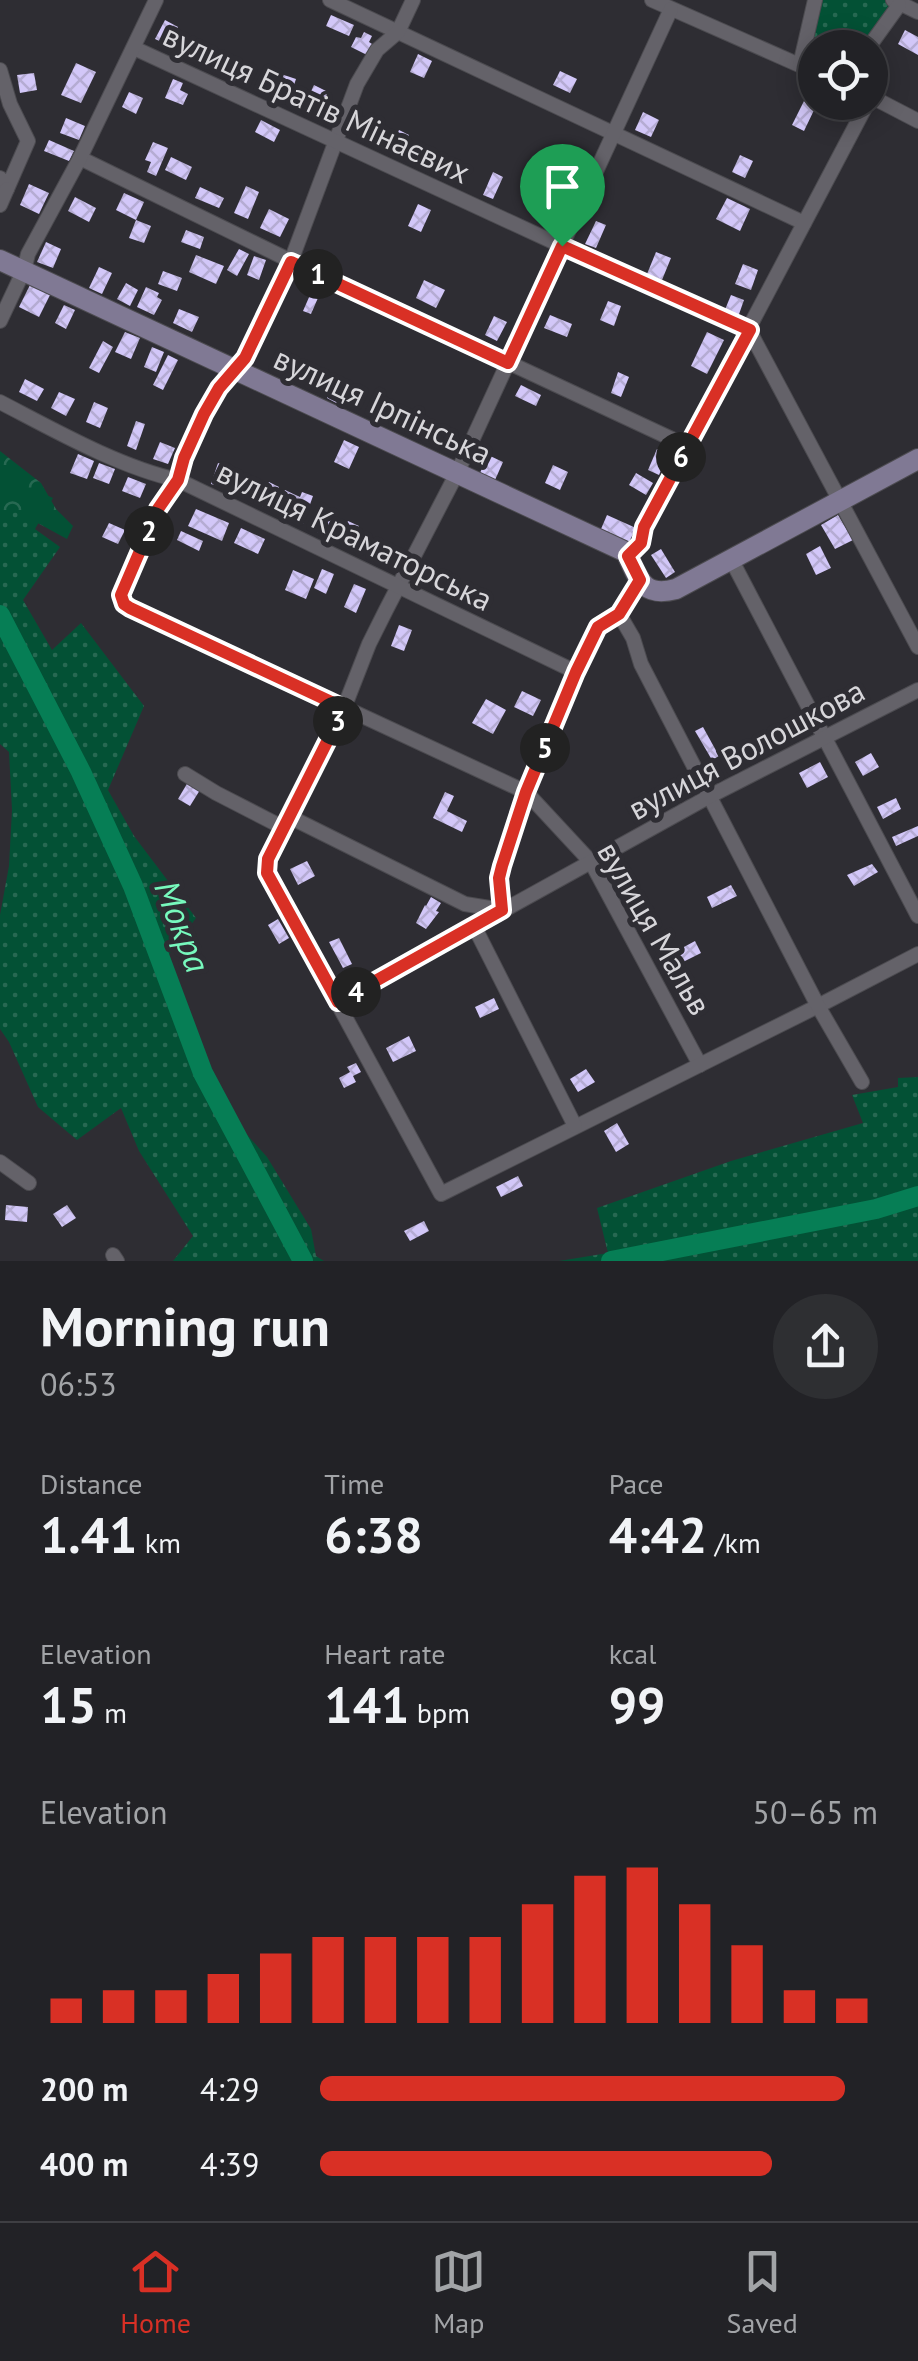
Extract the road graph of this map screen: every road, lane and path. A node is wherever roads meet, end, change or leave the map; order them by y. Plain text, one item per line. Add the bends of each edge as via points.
1 (156, 0) edge
2 (330, 0) edge
3 (414, 0) edge
4 (652, 0) edge
5 (815, 0) edge
6 (896, 2) edge
7 (671, 9) junction
8 (918, 12) edge
9 (808, 30) edge
10 (879, 30) edge
11 (398, 32) junction
12 (134, 48) junction
13 (798, 64) edge
14 (0, 70) edge
15 (888, 107) edge
16 (858, 120) edge
17 (918, 121) edge
18 (614, 134) junction
19 (336, 142) junction
20 (80, 158) junction
21 (3, 184) edge
22 (0, 205) edge
23 (804, 224) junction
24 (562, 246) junction
25 (0, 260) edge
26 (291, 262) junction
27 (24, 270) junction
28 (0, 322) edge
29 (750, 330) junction
30 (508, 363) junction
31 (237, 370) junction
32 (0, 402) edge
33 (687, 446) junction
34 (918, 458) edge
35 (457, 473) junction
36 (178, 480) junction
37 (839, 500) junction
38 (628, 556) junction
39 (732, 559) junction
40 (640, 580) junction
41 (400, 586) junction
42 (619, 614) junction
43 (918, 647) edge
44 (576, 672) junction
45 (918, 690) edge
46 (344, 708) junction
47 (824, 739) junction
48 (185, 774) dead end
49 (526, 792) junction
50 (710, 796) junction
51 (287, 822) junction
52 (591, 862) junction
53 (502, 910) junction
54 (918, 916) edge
55 (474, 926) junction
56 (918, 954) edge
57 (338, 1002) junction
58 (818, 1006) junction
59 (700, 1064) junction
60 (862, 1082) dead end
61 (575, 1126) junction
62 (0, 1162) edge
63 (29, 1183) dead end

1 - 12 street
2 - 11 street
3 - 11 street
4 - 7 street
5 - 9 street
6 - 8 street
6 - 10 street
7 - 13 street
7 - 18 street
11 - 18 street
11 - 19 street via 367,66
12 - 19 street, вулиця Братів Мінаєвих
12 - 20 street
14 - 21 street via 28,140
15 - 17 street
16 - 23 street
18 - 23 street
18 - 24 street
19 - 24 street, вулиця Братів Мінаєвих
19 - 26 street
20 - 26 street
20 - 27 street
21 - 22 street
23 - 29 street
24 - 29 street, вулиця Братів Мінаєвих
24 - 30 street
25 - 27 street, вулиця Ірпінська
26 - 30 street
26 - 31 street
27 - 28 street
27 - 31 street, вулиця Ірпінська
29 - 33 street
29 - 37 street
30 - 33 street
30 - 35 street
31 - 35 street, вулиця Ірпінська
31 - 36 street via 204,414
32 - 36 street, вулиця Краматорська via 151,474
33 - 38 street via 641,543
34 - 37 street
35 - 38 street, вулиця Ірпінська
35 - 41 street
36 - 41 street, вулиця Краматорська
36 - 46 street, вулиця Мальв via 158,509 122,600
37 - 39 street
37 - 43 street
38 - 40 street
39 - 40 street via 661,593
39 - 47 street
40 - 42 street
41 - 44 street, вулиця Краматорська
41 - 46 street
42 - 44 street via 598,627
42 - 50 street
44 - 49 street
45 - 47 street, вулиця Волошкова
46 - 49 street, вулиця Мальв
46 - 51 street
47 - 50 street, вулиця Волошкова
47 - 54 street
48 - 51 street
49 - 52 street, вулиця Мальв
49 - 53 street via 499,878
50 - 52 street, вулиця Волошкова
50 - 58 street
51 - 53 street via 464,904
51 - 57 street via 267,873
52 - 53 street, вулиця Волошкова
52 - 59 street, вулиця Мальв
53 - 55 street, вулиця Волошкова
55 - 57 street, вулиця Волошкова
55 - 61 street
56 - 58 street
57 - 61 street via 441,1194
58 - 59 street
58 - 60 street
59 - 61 street
62 - 63 street

